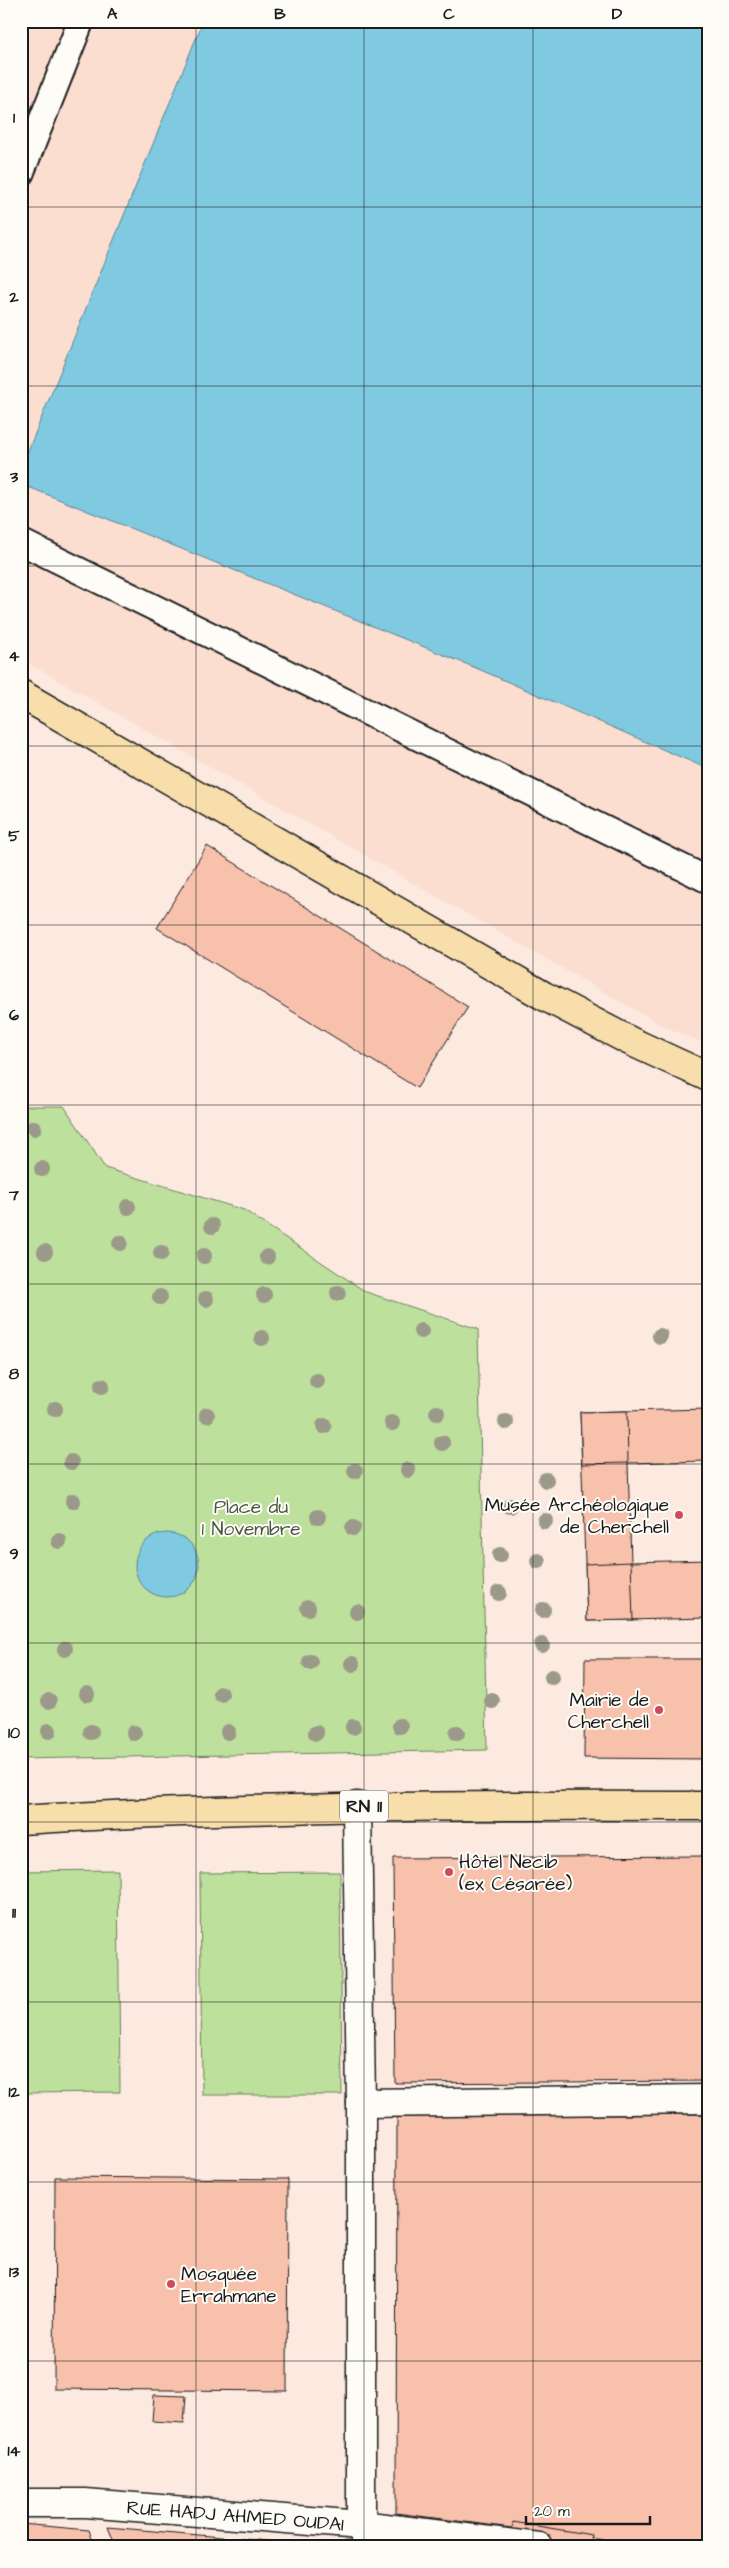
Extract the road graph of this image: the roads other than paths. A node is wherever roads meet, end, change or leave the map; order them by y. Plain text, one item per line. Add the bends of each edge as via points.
1 (81, 21) edge
2 (21, 173) edge
3 (21, 542) edge
4 (21, 694) edge
5 (708, 880) edge
6 (708, 1077) edge
7 (357, 1806) junction
8 (708, 1806) edge
9 (21, 1820) edge
10 (708, 2099) edge
11 (361, 2104) junction
12 (21, 2503) edge
13 (364, 2536) edge
14 (539, 2547) edge

1 - 2 lane
3 - 5 lane
4 - 6 main road via 544,996
7 - 8 main road, RN 11
7 - 9 main road, RN 11 via 163,1811
7 - 11 street
10 - 11 street
11 - 13 street
12 - 13 street, RUE HADJ AHMED OUDAI via 85,2503
13 - 14 street, RUE HADJ AHMED OUDAI

